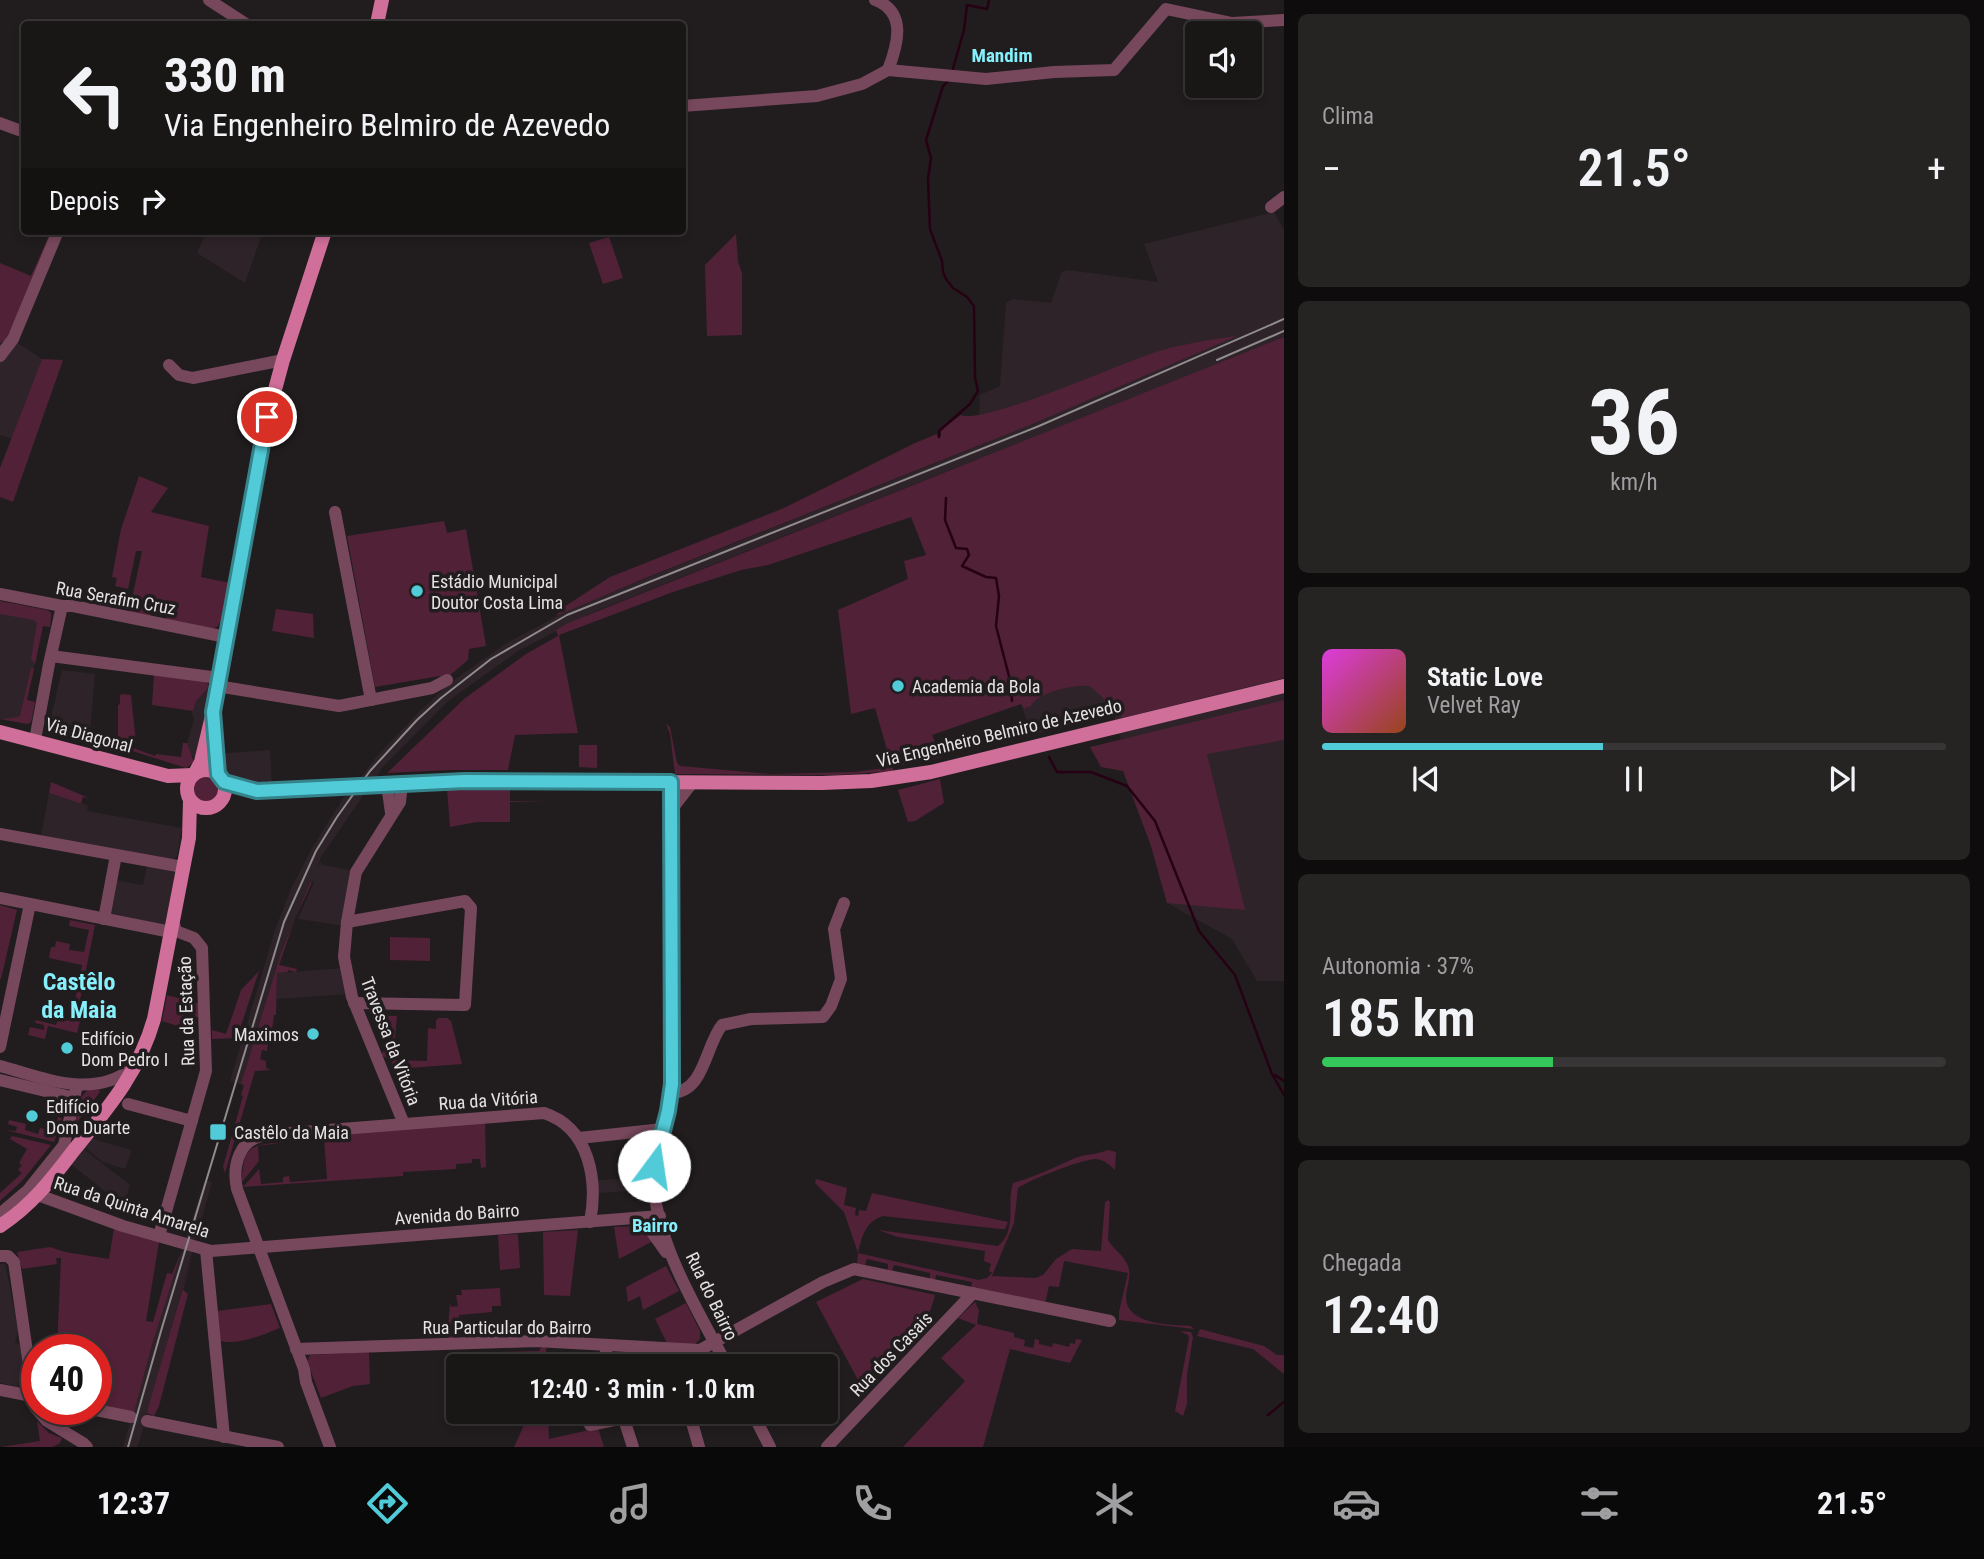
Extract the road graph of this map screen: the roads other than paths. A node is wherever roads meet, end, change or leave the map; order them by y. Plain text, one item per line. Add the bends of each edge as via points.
1 (209, 0) edge
2 (382, 0) edge
3 (875, 0) edge
4 (1167, 4) edge
5 (1284, 20) edge
6 (241, 21) edge
7 (378, 21) edge
8 (888, 69) junction
9 (686, 106) edge
10 (0, 123) edge
11 (21, 131) edge
12 (1284, 197) edge
13 (1271, 207) dead end
14 (56, 235) edge
15 (324, 235) edge
16 (0, 356) edge
17 (283, 360) junction
18 (169, 365) dead end
19 (335, 512) dead end
20 (0, 594) edge
21 (62, 606) junction
22 (226, 637) junction
23 (51, 656) junction
24 (447, 680) dead end
25 (218, 682) junction
26 (1284, 687) edge
27 (371, 700) junction
28 (213, 712) junction
29 (0, 732) edge
30 (35, 740) junction
31 (194, 774) junction
32 (168, 776) junction
33 (221, 778) junction
34 (671, 782) junction
35 (692, 782) junction
36 (395, 783) junction
37 (257, 791) junction
38 (189, 798) junction
39 (217, 804) junction
40 (671, 811) junction
41 (0, 834) edge
42 (189, 838) junction
43 (116, 855) junction
44 (183, 867) junction
45 (0, 898) edge
46 (844, 903) dead end
47 (30, 904) junction
48 (104, 919) junction
49 (347, 922) junction
50 (172, 926) junction
51 (6, 993) edge
52 (354, 1003) junction
53 (0, 1047) edge
54 (137, 1065) junction
55 (0, 1066) edge
56 (0, 1080) edge
57 (76, 1092) junction
58 (671, 1093) junction
59 (128, 1104) dead end
60 (192, 1121) junction
61 (404, 1124) junction
62 (663, 1129) junction
63 (579, 1138) junction
64 (38, 1195) junction
65 (0, 1214) edge
66 (660, 1216) junction
67 (642, 1219) junction
68 (590, 1222) junction
69 (0, 1226) edge
70 (159, 1236) junction
71 (257, 1245) junction
72 (206, 1250) junction
73 (0, 1256) edge
74 (674, 1261) junction
75 (945, 1288) junction
76 (973, 1293) junction
77 (951, 1316) junction
78 (1110, 1321) dead end
79 (26, 1334) edge
80 (714, 1341) junction
81 (605, 1345) junction
82 (296, 1349) junction
83 (675, 1349) junction
84 (607, 1354) edge
85 (675, 1354) edge
86 (721, 1354) edge
87 (0, 1390) edge
88 (21, 1394) edge
89 (112, 1413) edge
90 (131, 1417) dead end
91 (147, 1420) dead end
92 (626, 1424) edge
93 (692, 1424) edge
94 (758, 1424) edge
95 (53, 1425) edge
96 (224, 1437) junction
97 (85, 1445) edge
98 (278, 1447) edge
99 (330, 1447) edge
100 (633, 1447) edge
101 (699, 1447) edge
102 (770, 1447) edge
103 (827, 1447) edge

1 - 6 street
2 - 7 main road
3 - 8 street via 889,6 897,17
4 - 5 street via 1232,23
4 - 8 street via 1114,71 986,79
8 - 9 street via 862,84 817,96
10 - 11 street
12 - 13 street
14 - 16 street via 13,339
15 - 17 main road
17 - 18 street via 193,378 178,375
17 - 22 main road via 263,434
19 - 27 street
20 - 21 street, Rua Serafim Cruz
21 - 22 street, Rua Serafim Cruz
21 - 23 street
22 - 25 main road
23 - 25 street
23 - 30 street
24 - 27 street via 432,688
25 - 27 street via 339,706
25 - 28 main road
26 - 35 main road, Via Engenheiro Belmiro de Azevedo via 895,779
28 - 31 main road
28 - 33 main road
29 - 30 main road, Via Diagonal
30 - 32 main road, Via Diagonal
31 - 32 main road, Via Diagonal
31 - 33 main road via 207,770
31 - 38 main road via 187,784
32 - 38 main road, Via Diagonal
33 - 37 main road, Via Engenheiro Belmiro de Azevedo
33 - 39 main road via 225,792
34 - 35 main road, Via Engenheiro Belmiro de Azevedo
34 - 36 main road, Via Engenheiro Belmiro de Azevedo
34 - 40 street, Rua do Bairro
35 - 40 street
36 - 37 main road, Via Engenheiro Belmiro de Azevedo, bridge
36 - 49 street, Travessa da Vitória via 402,796 356,872
37 - 39 main road, Via Engenheiro Belmiro de Azevedo
38 - 39 main road via 199,807
38 - 42 main road
39 - 42 main road
40 - 58 street, Rua do Bairro
41 - 43 street
42 - 44 main road
43 - 44 street
43 - 48 street
44 - 50 main road
45 - 47 street
46 - 58 street via 834,929 841,979 823,1017 751,1019 722,1025 699,1076 691,1085
47 - 48 street
47 - 51 street
48 - 50 street
49 - 52 street, Travessa da Vitória via 344,957
49 - 52 street via 467,902 471,909 465,1005
50 - 54 main road via 154,1018
50 - 60 street, Rua da Estação via 194,937 202,948 206,1070
51 - 53 street
52 - 61 street, Travessa da Vitória
54 - 57 street via 111,1082
54 - 64 main road
55 - 57 street
56 - 57 street
57 - 65 street via 64,1145 28,1190
58 - 62 street, Rua do Bairro
59 - 60 street
60 - 70 street, Rua da Estação
61 - 63 street, Rua da Vitória via 544,1113 560,1120
61 - 71 street, Rua da Vitória via 262,1135 249,1141 238,1158 235,1180
62 - 63 street
62 - 66 street, Rua do Bairro via 653,1171
63 - 68 street via 593,1175
64 - 69 main road
64 - 70 street, Rua da Quinta Amarela
66 - 67 street, Avenida do Bairro
66 - 74 street, Rua do Bairro
67 - 68 street, Avenida do Bairro
67 - 74 street
68 - 71 street, Avenida do Bairro
70 - 72 street, Rua da Quinta Amarela
71 - 72 street, Rua da Quinta Amarela
71 - 82 street
72 - 96 street
73 - 79 street via 9,1256 14,1262
74 - 80 street, Rua do Bairro
75 - 76 street, Rua Particular do Bairro
75 - 77 street, Rua dos Casais via 953,1304
75 - 80 street, Rua Particular do Bairro via 850,1269
76 - 77 street, Rua dos Casais
76 - 78 street
77 - 103 street, Rua dos Casais
80 - 83 street, Rua Particular do Bairro via 700,1350
80 - 86 street, Rua do Bairro
81 - 82 street, Rua Particular do Bairro via 552,1342
81 - 83 street, Rua Particular do Bairro
81 - 84 street
82 - 99 street
83 - 85 street
87 - 88 street
89 - 90 street
91 - 96 street
92 - 100 street
93 - 101 street
94 - 102 street
95 - 97 street
96 - 98 street

